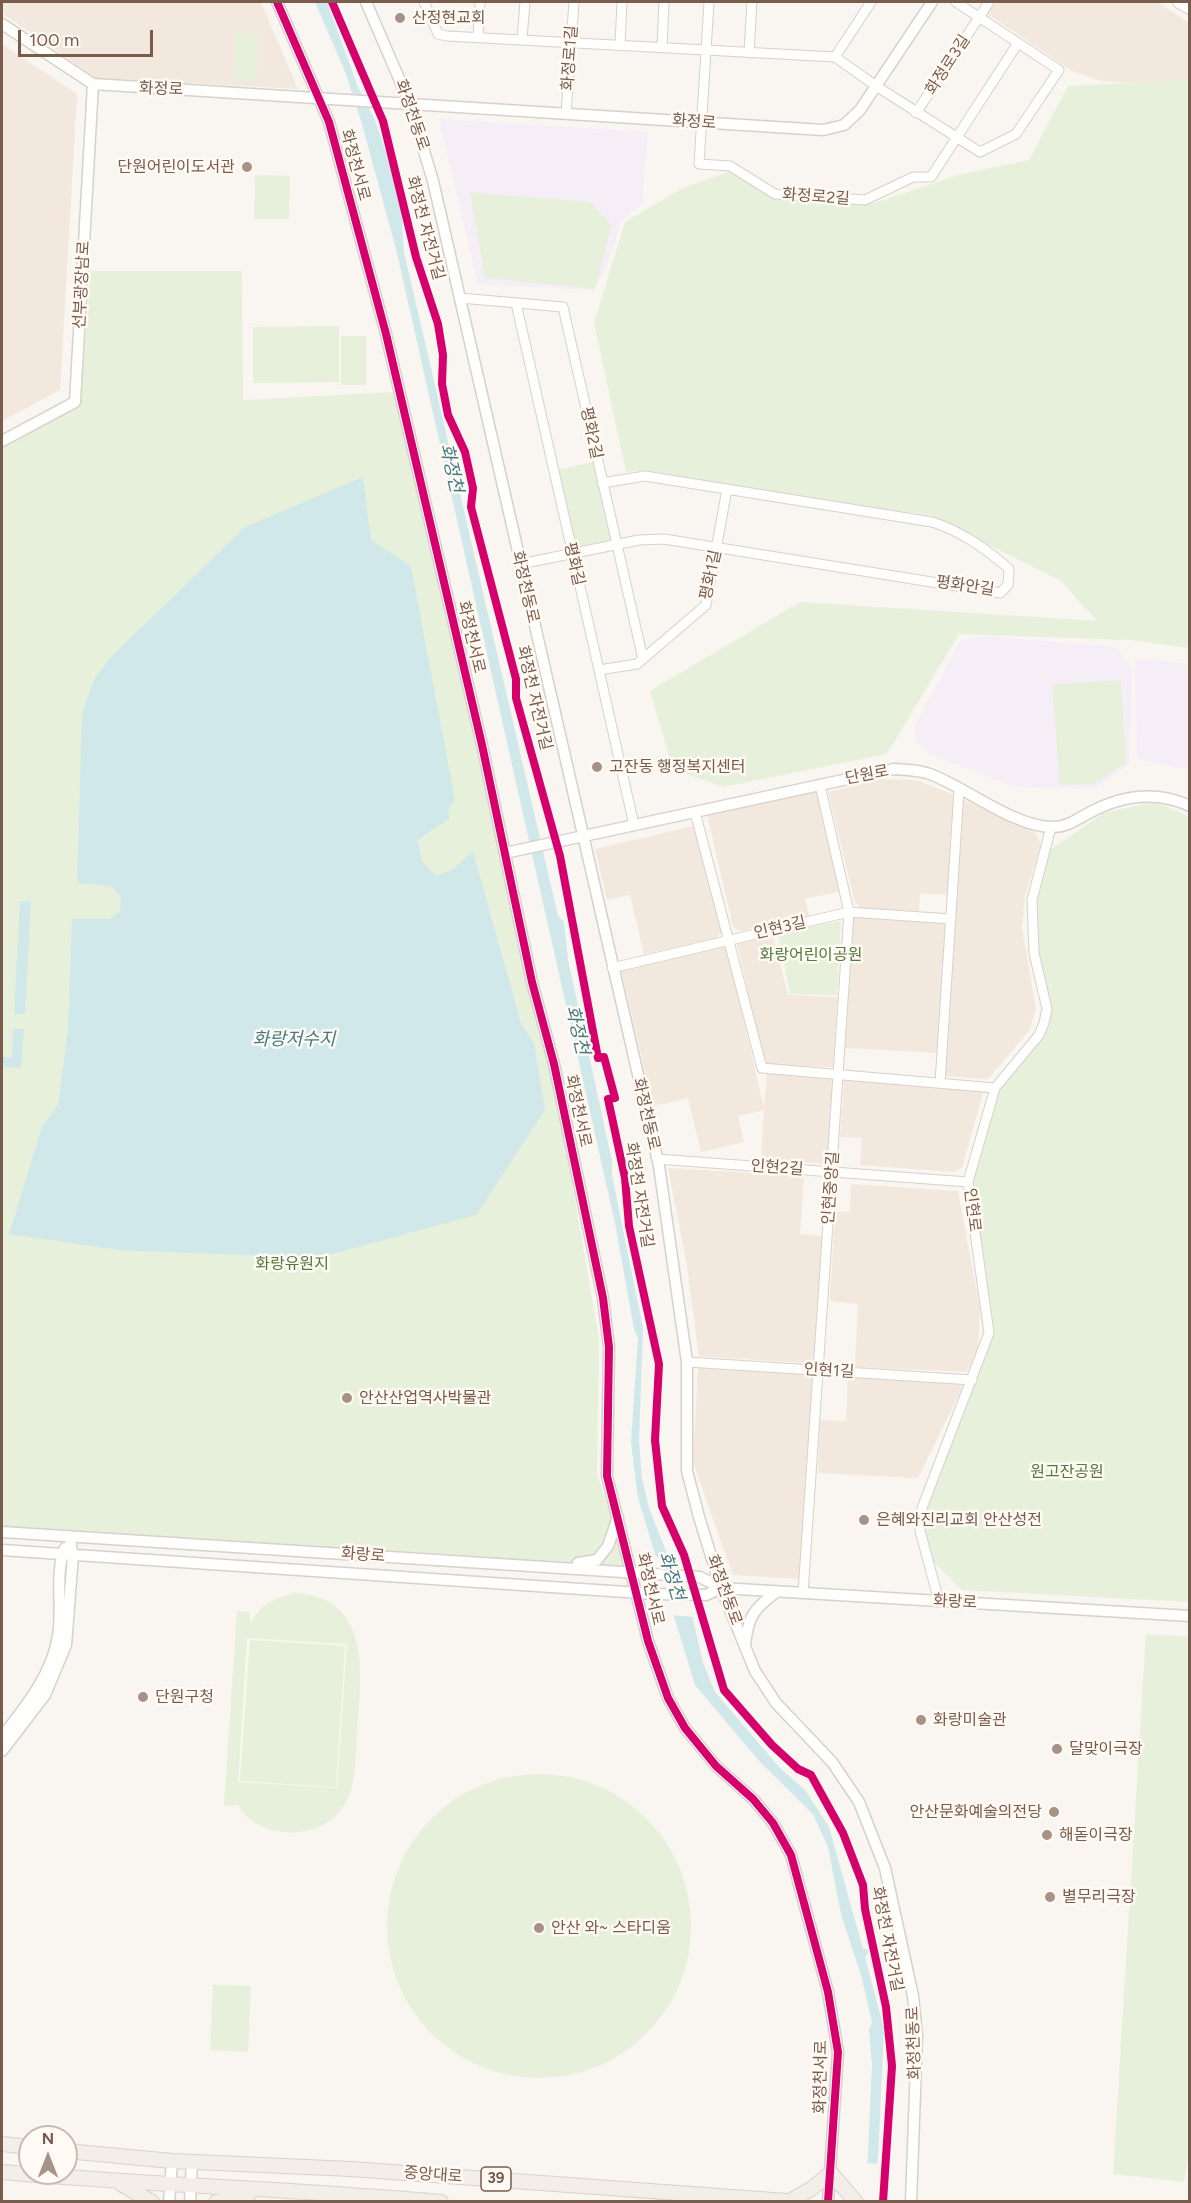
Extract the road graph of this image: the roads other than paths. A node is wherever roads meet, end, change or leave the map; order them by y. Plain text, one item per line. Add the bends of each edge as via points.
1 (277, 2) edge
2 (368, 2) edge
3 (424, 2) edge
4 (480, 2) edge
5 (525, 2) edge
6 (574, 2) edge
7 (622, 2) edge
8 (664, 2) edge
9 (709, 2) edge
10 (752, 2) edge
11 (871, 2) edge
12 (932, 2) edge
13 (956, 2) edge
14 (989, 2) edge
15 (1179, 2) edge
16 (1190, 8) edge
17 (979, 17) junction
18 (2, 24) edge
19 (478, 37) junction
20 (522, 39) junction
21 (572, 42) junction
22 (1018, 43) junction
23 (620, 45) junction
24 (662, 47) junction
25 (706, 51) junction
26 (749, 53) junction
27 (835, 57) junction
28 (93, 84) junction
29 (876, 86) junction
30 (319, 98) junction
31 (410, 104) junction
32 (916, 112) junction
33 (566, 114) junction
34 (701, 123) junction
35 (956, 139) junction
36 (460, 298) junction
37 (516, 303) junction
38 (2, 441) edge
39 (602, 483) junction
40 (727, 489) junction
41 (615, 544) junction
42 (717, 548) junction
43 (571, 553) junction
44 (520, 564) junction
45 (643, 659) junction
46 (599, 670) junction
47 (820, 785) junction
48 (959, 790) junction
49 (1190, 806) edge
50 (695, 812) junction
51 (634, 825) junction
52 (1051, 827) junction
53 (584, 836) junction
54 (510, 853) junction
55 (849, 912) junction
56 (951, 919) junction
57 (729, 940) junction
58 (612, 968) junction
59 (838, 1074) junction
60 (940, 1083) junction
61 (995, 1088) junction
62 (657, 1159) junction
63 (832, 1172) junction
64 (968, 1182) junction
65 (687, 1362) junction
66 (818, 1370) junction
67 (972, 1380) junction
68 (618, 1517) junction
69 (2, 1532) edge
70 (69, 1536) junction
71 (2, 1550) edge
72 (67, 1555) junction
73 (549, 1567) junction
74 (632, 1572) junction
75 (721, 1588) junction
76 (638, 1592) junction
77 (777, 1592) junction
78 (804, 1593) junction
79 (939, 1601) junction
80 (1190, 1616) edge
81 (745, 1646) junction
82 (2, 1737) edge
83 (2, 1751) edge
84 (2, 2144) edge
85 (18, 2146) edge
86 (78, 2152) edge
87 (172, 2161) junction
88 (192, 2161) junction
89 (2, 2172) edge
90 (831, 2173) junction
91 (114, 2180) junction
92 (170, 2186) junction
93 (191, 2187) junction
94 (278, 2190) junction
95 (853, 2199) edge
96 (790, 2201) edge
97 (153, 2202) edge
98 (169, 2202) edge
99 (190, 2202) edge
100 (216, 2202) edge
101 (441, 2202) edge
102 (800, 2202) edge
103 (828, 2202) edge
104 (912, 2202) edge

1 - 30 street, 화정천서로
2 - 31 street, 화정천동로
3 - 19 street via 438,34
4 - 19 street
5 - 20 street
6 - 21 street, 화정로1길
7 - 23 street
8 - 24 street
9 - 25 street
10 - 26 street
11 - 27 street
12 - 29 street, 화정로
13 - 17 street, 화정로3길
14 - 17 street
15 - 16 main road
17 - 22 street, 화정로3길
17 - 32 street, 화정로3길
18 - 28 street, 화정로
19 - 20 street
20 - 21 street
21 - 23 street
21 - 33 street, 화정로1길
22 - 35 street
22 - 35 street, 화정로3길 via 1059,70 1016,134 980,152
23 - 24 street
24 - 25 street
25 - 26 street
25 - 34 street
26 - 27 street
27 - 29 street, 화정로3길
28 - 30 street, 화정로
28 - 38 street, 선부광장남로 via 75,402
29 - 32 street, 화정로3길
29 - 34 street, 화정로 via 844,125 823,130
30 - 31 street, 화정로
30 - 54 street, 화정천서로 via 329,122 386,334
31 - 33 street, 화정로
31 - 36 street, 화정천동로 via 434,181
32 - 35 street, 화정로3길
33 - 34 street, 화정로
34 - 35 street, 화정로2길 via 699,164 730,166 775,195 865,200 913,177 931,177
36 - 37 street, 평화2길
36 - 44 street, 화정천동로
37 - 39 street, 평화2길 via 563,306
37 - 43 street, 평화길
39 - 40 street, 평화안길 via 645,476
39 - 41 street, 평화2길
40 - 42 street, 평화1길
40 - 42 street, 평화안길 via 946,526 1009,569 1008,585 1000,593
41 - 42 street, 평화안길 via 664,539
41 - 43 street, 평화안길
41 - 45 street, 평화2길
42 - 45 street, 평화1길 via 706,605
43 - 44 street, 평화안길
43 - 46 street, 평화길
44 - 53 street, 화정천동로
45 - 46 street, 평화1길 via 637,664
46 - 51 street, 평화길
47 - 48 street, 단원로 via 894,769 928,774
47 - 50 street, 단원로
47 - 55 street, 인현중앙길
48 - 52 street, 단원로 via 1037,825
48 - 56 street
49 - 52 street via 1162,796 1131,796 1107,803 1065,826
50 - 51 street, 단원로
50 - 57 street
51 - 53 street, 단원로
52 - 61 street, 인현로 via 1032,900 1034,953 1046,1000 1045,1016 1039,1035
53 - 54 street, 단원로
53 - 58 street, 화정천동로
54 - 68 street, 화정천서로 via 532,982 554,1064 603,1299 609,1347 607,1476
55 - 56 street, 인현3길
55 - 57 street, 인현3길
55 - 59 street, 인현중앙길
56 - 60 street
57 - 58 street, 인현3길
57 - 59 street via 762,1068
58 - 62 street, 화정천동로
59 - 60 street
59 - 63 street, 인현중앙길
60 - 61 street
61 - 64 street, 인현로
62 - 63 street, 인현2길
62 - 65 street, 화정천동로
63 - 64 street, 인현2길
63 - 66 street, 인현중앙길
64 - 67 street, 인현로 via 989,1334
65 - 66 street, 인현1길
65 - 75 street, 화정천동로 via 687,1471
66 - 67 street, 인현1길
66 - 78 street, 인현중앙길
67 - 79 street, 인현로 via 922,1508 920,1531
68 - 73 street via 608,1546 597,1560
68 - 74 street, 화정천서로
69 - 70 street, 화랑로
70 - 72 street
70 - 73 street, 화랑로
71 - 72 street, 화랑로
72 - 76 street, 화랑로
72 - 82 street via 53,1657 43,1680
72 - 83 street via 66,1645 45,1695
73 - 74 street, 화랑로
74 - 75 street, 화랑로 via 700,1577
74 - 76 street, 화정천서로
75 - 76 street, 화랑로 via 706,1595
75 - 77 street, 화랑로
75 - 81 street, 화정천동로
76 - 90 street, 화정천서로 via 648,1641 668,1698 685,1728 716,1766 773,1823 799,1878 835,2022 838,2052
77 - 78 street, 화랑로
77 - 81 street via 759,1605 747,1622
78 - 79 street, 화랑로
79 - 80 street, 화랑로
81 - 104 street, 화정천동로 via 755,1671 776,1703 832,1762 859,1803 885,1868 913,1996 917,2036
84 - 85 main road
86 - 87 main road, 중앙대로 / 39
87 - 88 main road, 중앙대로 / 39
87 - 92 street
88 - 93 street
88 - 96 main road, 중앙대로 / 39
89 - 91 main road, 중앙대로
90 - 95 main road
90 - 96 main road
90 - 103 street, 화정천서로
91 - 92 main road, 중앙대로
91 - 97 main road
92 - 93 main road, 중앙대로
92 - 98 street
93 - 94 main road, 중앙대로
93 - 99 street
94 - 100 main road
94 - 101 main road, 중앙대로
96 - 102 main road, 중앙대로 / 39

